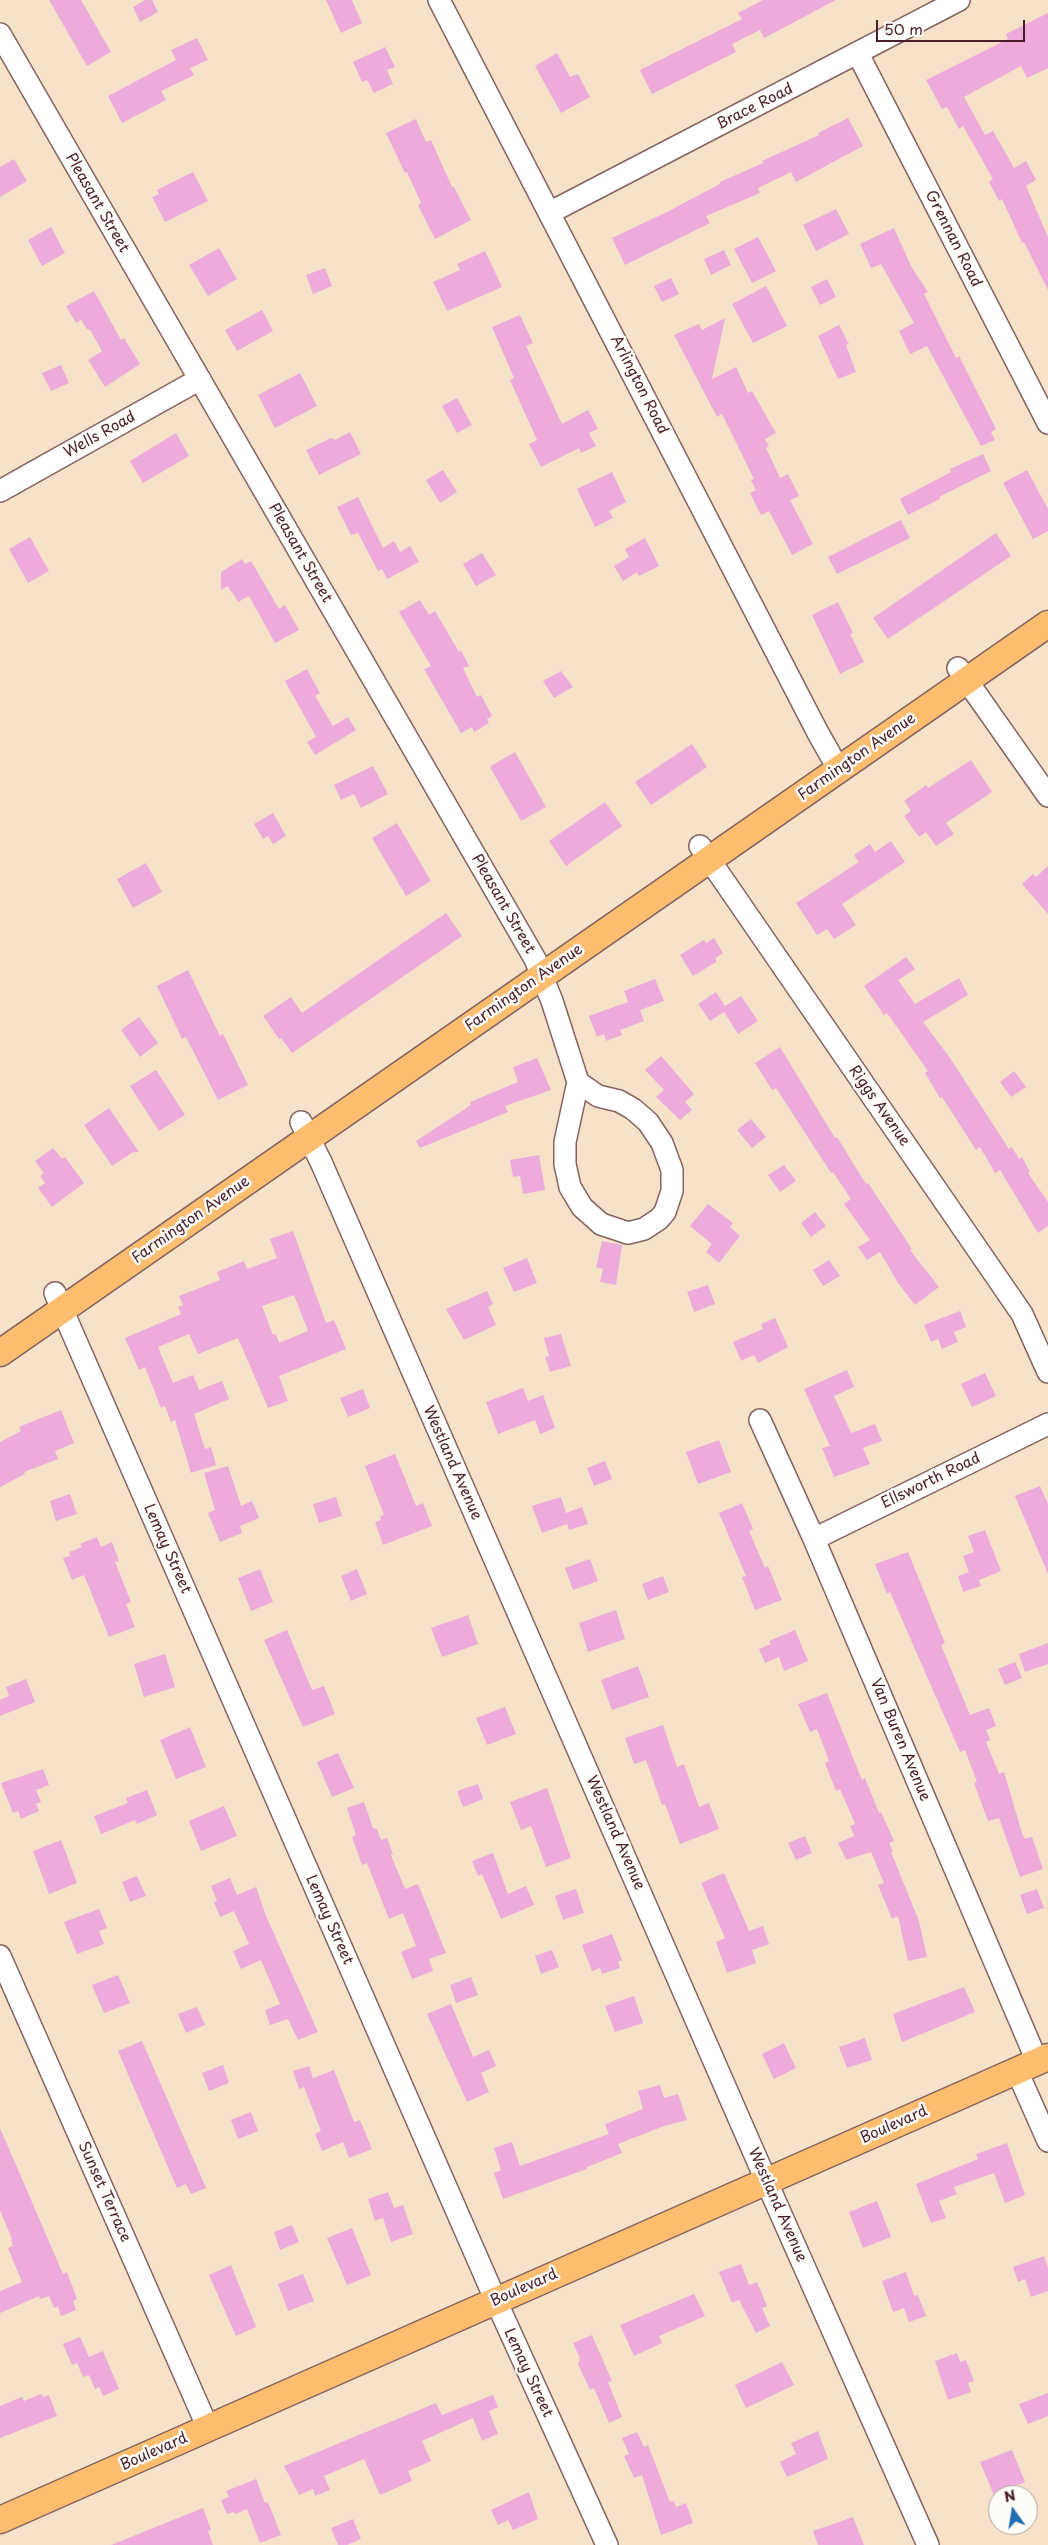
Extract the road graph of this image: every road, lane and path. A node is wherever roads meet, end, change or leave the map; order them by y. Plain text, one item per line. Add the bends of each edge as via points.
1 (439, 0) edge
2 (947, 3) edge
3 (0, 34) edge
4 (858, 54) junction
5 (549, 212) junction
6 (200, 379) junction
7 (1048, 423) edge
8 (0, 491) edge
9 (1048, 604) edge
10 (1048, 624) edge
11 (962, 674) junction
12 (834, 763) junction
13 (1048, 796) edge
14 (704, 853) junction
15 (539, 967) junction
16 (578, 1082) junction
17 (305, 1130) junction
18 (59, 1301) junction
19 (0, 1331) edge
20 (0, 1353) edge
21 (1048, 1372) edge
22 (760, 1420) dead end
23 (1048, 1424) edge
24 (814, 1539) junction
25 (0, 1956) edge
26 (1034, 2063) edge
27 (1048, 2141) edge
28 (767, 2181) junction
29 (496, 2300) junction
30 (208, 2428) junction
31 (0, 2520) edge
32 (607, 2545) edge
33 (928, 2545) edge

1 - 5 street, Arlington Road
2 - 4 street, Brace Road
3 - 6 street, Pleasant Street
4 - 5 street, Brace Road
4 - 7 street, Grennan Road
5 - 12 street, Arlington Road
6 - 8 street, Wells Road
6 - 15 street, Pleasant Street
9 - 11 main road, Farmington Avenue
10 - 11 main road, Farmington Avenue
11 - 12 main road, Farmington Avenue
11 - 13 street
12 - 14 main road, Farmington Avenue
14 - 15 main road, Farmington Avenue
14 - 21 street, Riggs Avenue via 1022,1314
15 - 16 street, Pleasant Street
15 - 17 main road, Farmington Avenue
16 - 16 street via 565,1142 564,1164 570,1187 582,1207 601,1224 628,1233 644,1229 659,1219 669,1204 672,1170 667,1151 640,1113 625,1104 598,1096
17 - 18 main road, Farmington Avenue
17 - 28 street, Westland Avenue
18 - 19 main road, Farmington Avenue
18 - 20 main road, Farmington Avenue
18 - 29 street, Lemay Street
22 - 24 street, Van Buren Avenue
23 - 24 street, Ellsworth Road
24 - 26 street, Van Buren Avenue
25 - 30 street, Sunset Terrace
26 - 27 street, Van Buren Avenue
26 - 28 main road, Boulevard
28 - 29 main road, Boulevard
28 - 33 street, Westland Avenue
29 - 30 main road, Boulevard
29 - 32 street, Lemay Street
30 - 31 main road, Boulevard

